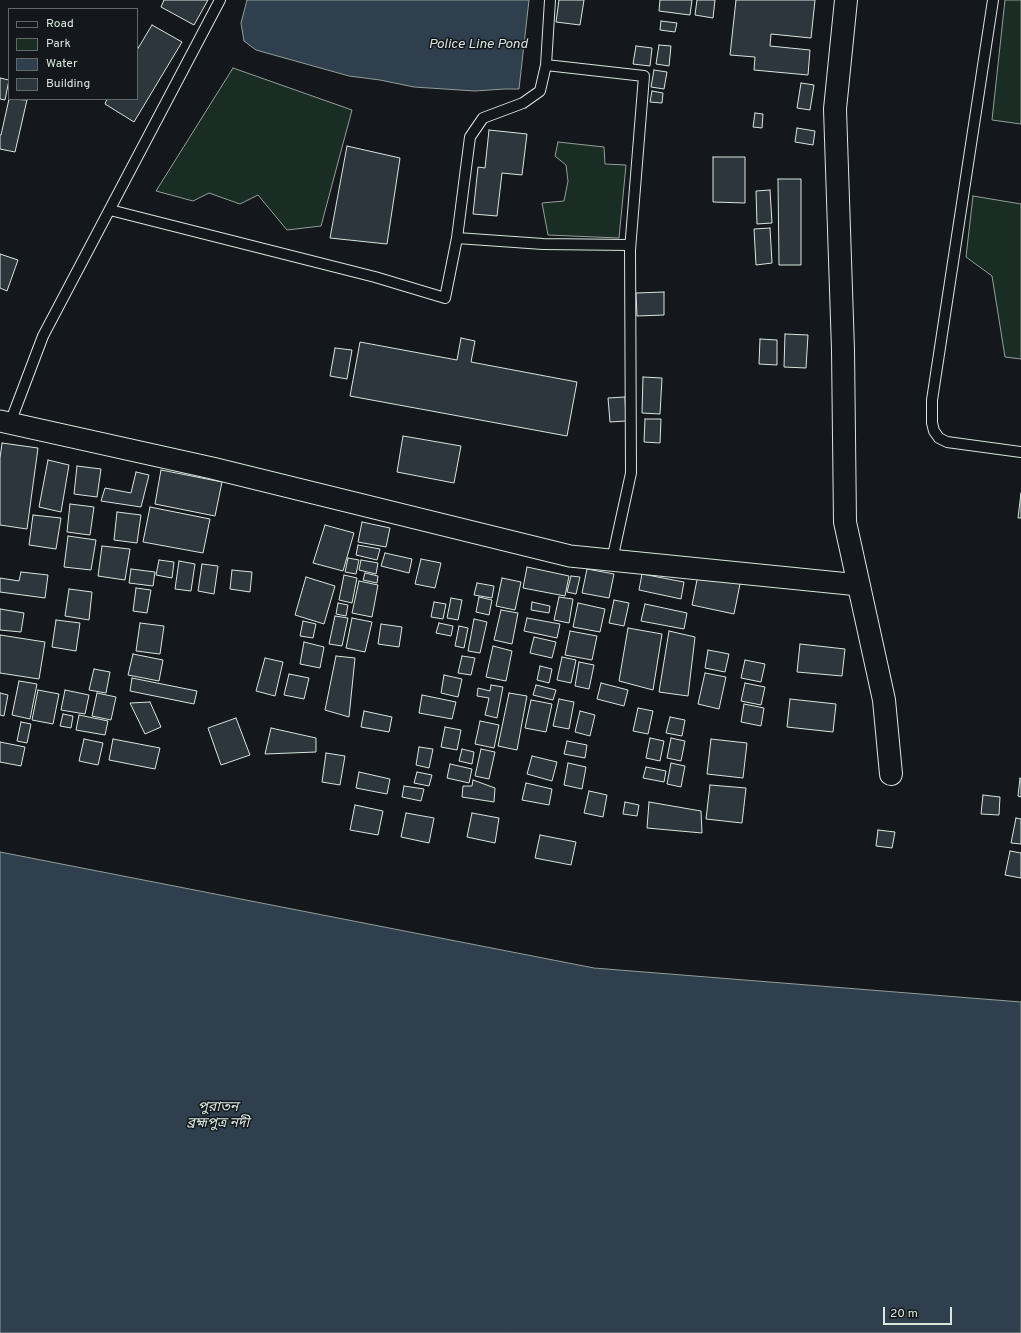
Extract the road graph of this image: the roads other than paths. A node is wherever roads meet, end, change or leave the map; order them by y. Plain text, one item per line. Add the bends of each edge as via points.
1 (220, 0) edge
2 (550, 0) edge
3 (846, 0) edge
4 (993, 0) edge
5 (546, 65) junction
6 (110, 210) junction
7 (457, 238) junction
8 (630, 250) junction
9 (5, 422) edge
10 (1021, 452) edge
11 (612, 560) junction
12 (859, 585) junction
13 (891, 774) dead end

1 - 6 lane
2 - 5 lane
3 - 12 street via 835,109 845,522
4 - 10 lane via 932,400 932,423 939,438 947,442
5 - 7 lane via 540,91 523,102 484,118 470,137
5 - 8 lane via 644,76
6 - 7 lane via 375,277 446,298
6 - 9 lane via 43,336
7 - 8 lane via 543,244 630,246
8 - 11 lane via 631,473
9 - 11 street via 212,468 570,556
11 - 12 street
12 - 13 street via 884,700

